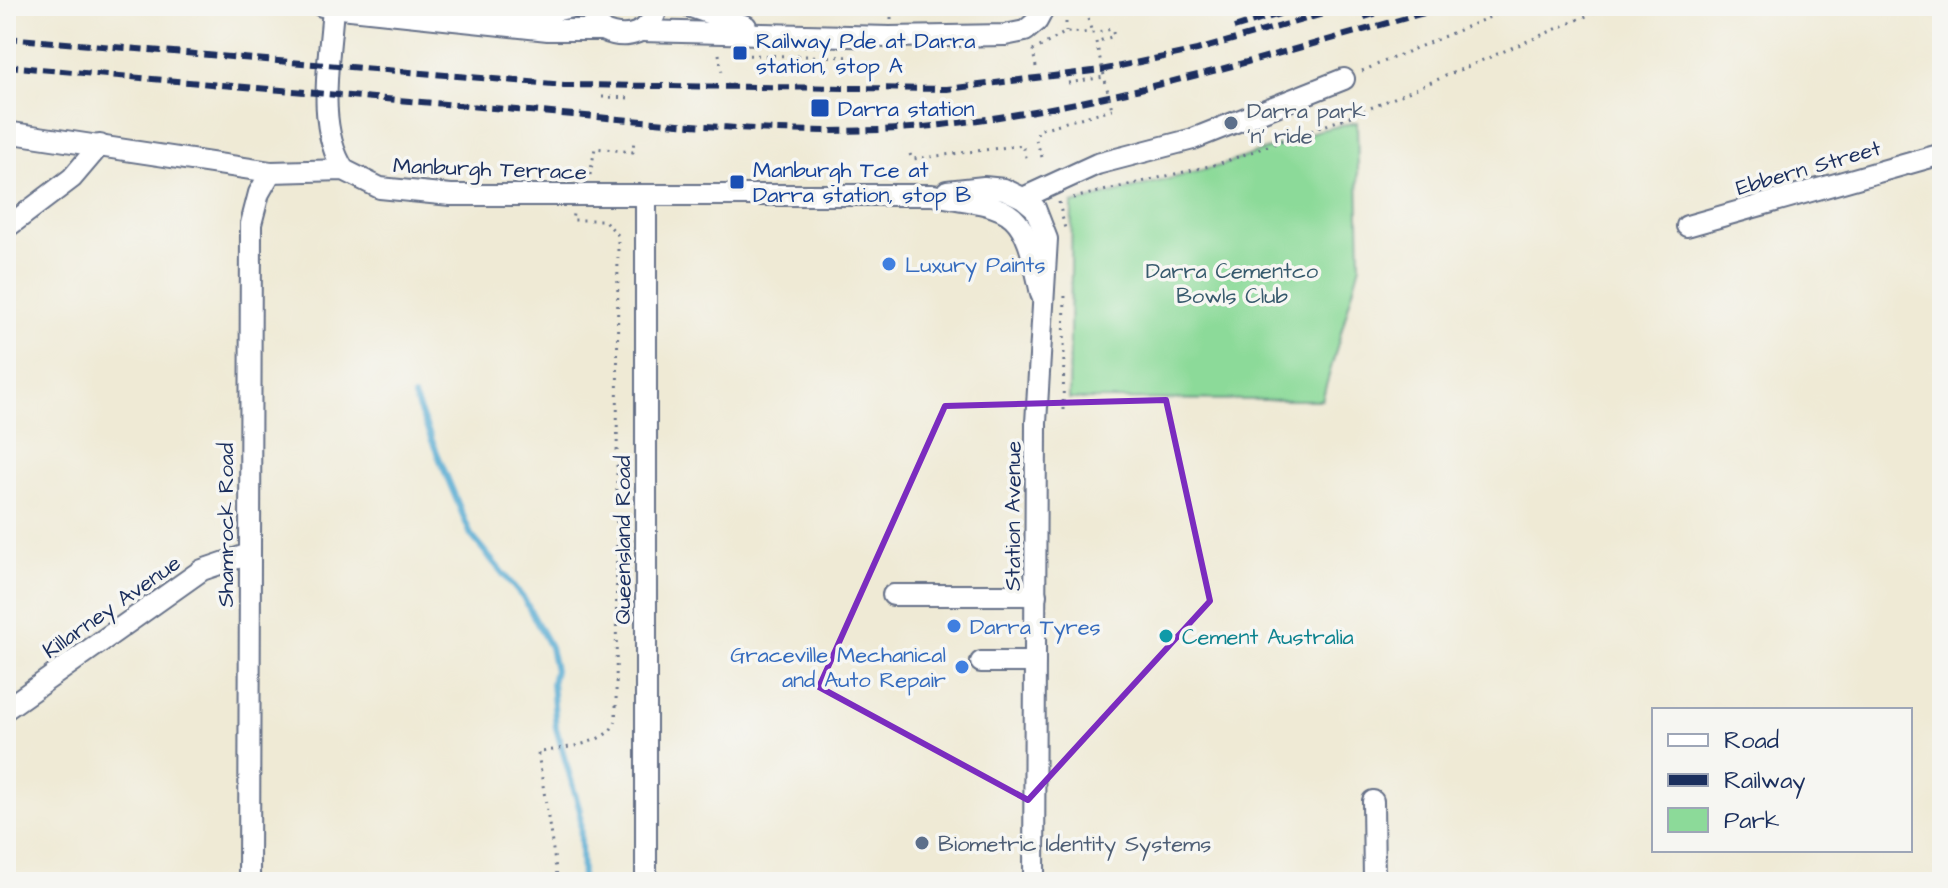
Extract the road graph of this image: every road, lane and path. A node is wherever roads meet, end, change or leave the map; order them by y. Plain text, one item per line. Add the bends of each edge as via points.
1 (322, 6) edge
2 (576, 6) edge
3 (588, 6) edge
4 (658, 6) edge
5 (688, 6) edge
6 (1066, 6) edge
7 (1516, 6) edge
8 (1610, 6) edge
9 (333, 7) edge
10 (1041, 14) edge
11 (435, 16) junction
12 (1088, 19) dead end
13 (602, 30) junction
14 (641, 31) junction
15 (1066, 32) junction
16 (1092, 33) junction
17 (769, 34) junction
18 (708, 53) dead end
19 (1036, 67) dead end
20 (722, 73) dead end
21 (1104, 77) junction
22 (1344, 79) joint
23 (1068, 83) dead end
24 (602, 97) dead end
25 (631, 98) dead end
26 (6, 132) edge
27 (634, 138) dead end
28 (100, 145) junction
29 (910, 154) dead end
30 (1942, 154) edge
31 (1042, 157) dead end
32 (1027, 161) dead end
33 (344, 170) junction
34 (271, 172) junction
35 (589, 178) dead end
36 (932, 195) junction
37 (646, 197) junction
38 (1017, 205) junction
39 (572, 220) dead end
40 (1687, 226) dead end
41 (6, 228) edge
42 (1065, 229) dead end
43 (1065, 287) dead end
44 (1063, 410) dead end
45 (249, 554) junction
46 (893, 595) dead end
47 (1036, 595) junction
48 (981, 662) dead end
49 (1035, 662) junction
50 (6, 709) edge
51 (1373, 801) dead end
52 (249, 882) edge
53 (558, 882) edge
54 (646, 882) edge
55 (1034, 882) edge
56 (1374, 882) edge

1 - 9 street
2 - 11 street via 531,16
3 - 13 street
4 - 14 street
5 - 17 street
6 - 15 path
7 - 22 path
8 - 42 path via 1354,115 1218,164 1059,202
9 - 11 street
9 - 33 street via 328,129
10 - 17 street via 1025,31 1005,35
11 - 13 street via 548,30
12 - 16 path
13 - 14 street via 622,37
14 - 17 street
15 - 16 path
15 - 19 path via 1033,51
16 - 21 path, bridge via 1112,29 1114,36 1096,42
18 - 20 path via 720,54
21 - 23 path
21 - 31 path, bridge via 1112,109 1038,130
22 - 38 street via 1193,139 1097,164
24 - 25 path
26 - 28 street, Manburgh Terrace
27 - 35 path via 633,152 595,148
28 - 34 street, Manburgh Terrace
28 - 41 street via 72,178
29 - 32 path via 912,159 1023,145
30 - 40 street, Ebbern Street
33 - 34 street, Manburgh Terrace
33 - 37 street, Manburgh Terrace via 363,183 401,192
34 - 45 street, Shamrock Road via 251,224
36 - 37 street, Manburgh Terrace
36 - 38 street, Manburgh Terrace
36 - 38 street, Manburgh Terrace via 962,188 1004,189
37 - 54 street, Queensland Road
38 - 47 street, Station Avenue via 1035,208 1047,239 1036,423
39 - 53 path via 604,220 618,235 616,720 610,732 538,753
43 - 44 path
45 - 50 street, Killarney Avenue via 202,570
45 - 52 street, Shamrock Road
46 - 47 street
47 - 49 street, Station Avenue
48 - 49 street
49 - 55 street, Station Avenue
51 - 56 street

